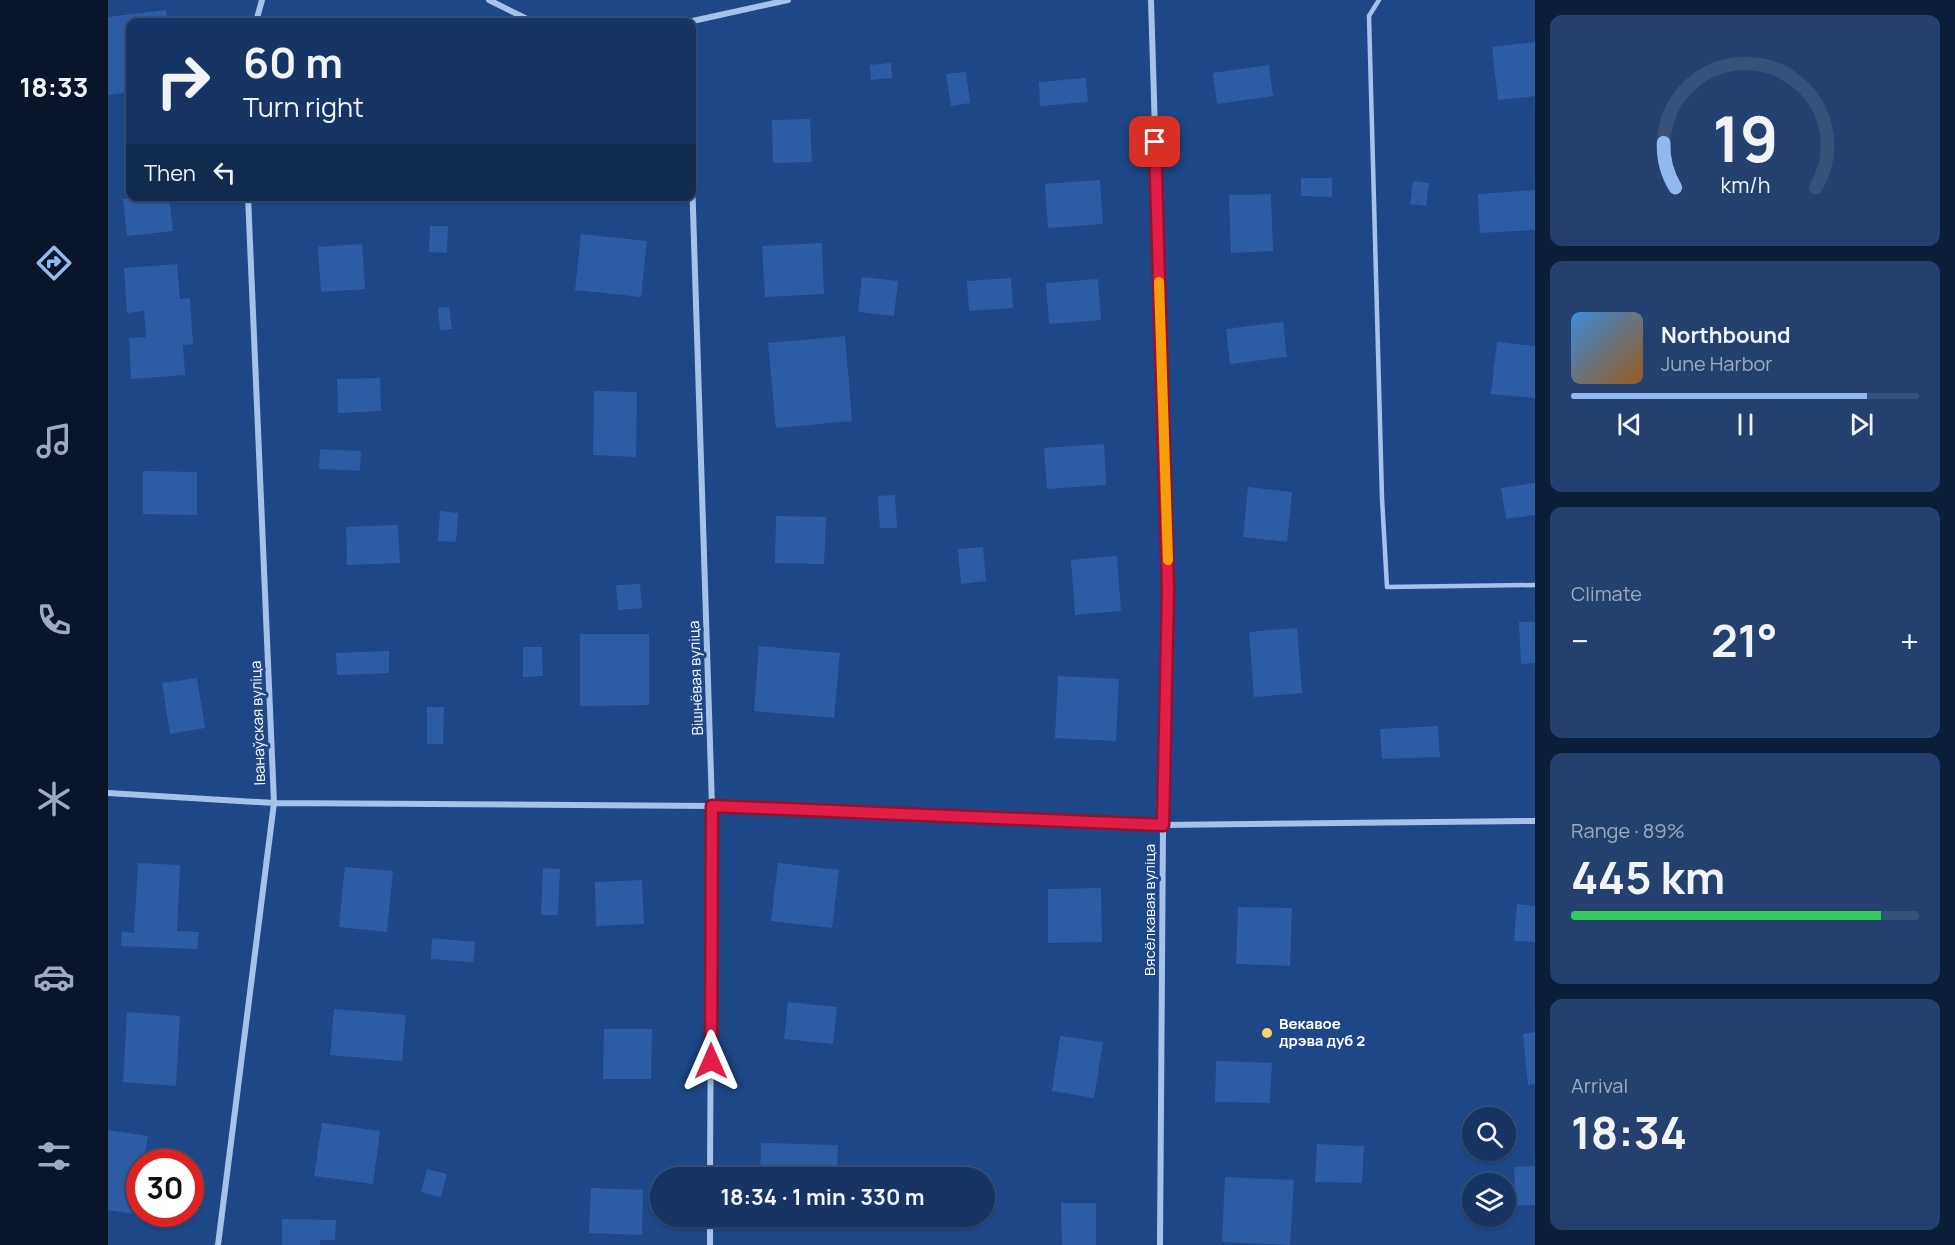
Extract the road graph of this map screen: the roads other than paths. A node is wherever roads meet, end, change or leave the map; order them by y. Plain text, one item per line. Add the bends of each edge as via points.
1 (262, 0) edge
2 (489, 0) edge
3 (788, 0) edge
4 (1151, 0) edge
5 (1379, 0) edge
6 (257, 18) edge
7 (525, 18) edge
8 (696, 20) edge
9 (248, 201) edge
10 (693, 201) edge
11 (1535, 585) edge
12 (108, 793) edge
13 (274, 803) junction
14 (712, 806) junction
15 (1535, 821) edge
16 (1163, 825) junction
17 (710, 1167) edge
18 (710, 1227) edge
19 (218, 1245) edge
20 (710, 1245) edge
21 (1160, 1245) edge

1 - 6 street
2 - 7 street
3 - 8 street
4 - 16 street, Вясёлкавая вуліца via 1168,590
5 - 11 lane via 1369,16 1387,587
9 - 13 street, Іванаўская вуліца
10 - 14 street, Вішнёвая вуліца
12 - 13 street
13 - 14 street
13 - 19 street, Іванаўская вуліца
14 - 16 street
14 - 17 street, Вішнёвая вуліца
15 - 16 street
16 - 21 street, Вясёлкавая вуліца
18 - 20 street

